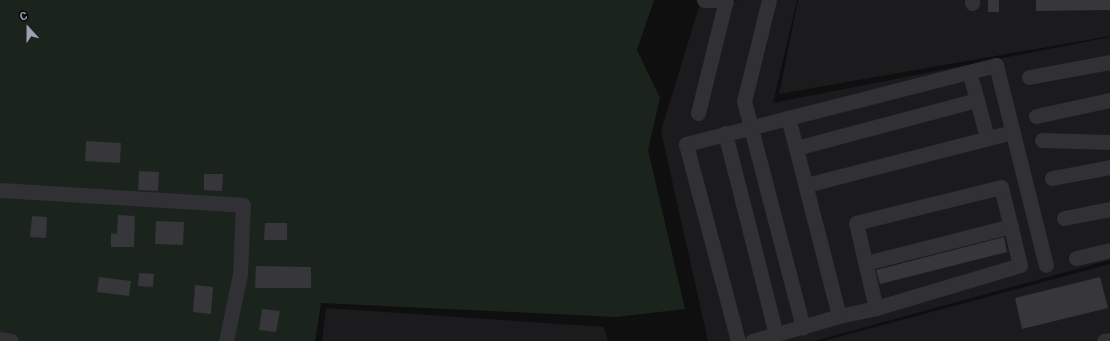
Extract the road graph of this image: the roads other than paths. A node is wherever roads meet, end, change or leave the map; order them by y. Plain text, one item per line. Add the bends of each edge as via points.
1 (704, 0) edge
2 (726, 0) edge
3 (769, 0) edge
4 (1110, 62) edge
5 (969, 72) junction
6 (1029, 77) dead end
7 (977, 100) junction
8 (1110, 100) edge
9 (698, 113) dead end
10 (1036, 116) dead end
11 (788, 117) junction
12 (751, 126) junction
13 (1012, 132) junction
14 (725, 133) junction
15 (987, 138) junction
16 (1042, 140) dead end
17 (1109, 146) edge
18 (796, 148) junction
19 (1110, 167) edge
20 (1052, 178) dead end
21 (1025, 181) junction
22 (806, 185) junction
23 (1001, 187) junction
24 (0, 190) edge
25 (1110, 208) edge
26 (1064, 218) dead end
27 (1010, 226) junction
28 (1110, 250) edge
29 (1076, 258) dead end
30 (866, 263) junction
31 (1046, 265) dead end
32 (876, 308) junction
33 (839, 316) junction
34 (804, 326) junction
35 (776, 334) junction
36 (0, 339) edge
37 (1110, 340) edge
38 (11, 341) edge
39 (226, 341) edge
40 (738, 341) edge
41 (752, 341) edge
42 (1104, 341) edge

1 - 2 street
2 - 9 street
3 - 12 street via 744,101
4 - 6 street
5 - 7 street
5 - 11 street
5 - 13 street via 996,65
7 - 15 street
7 - 18 street
8 - 10 street
11 - 12 street
11 - 18 street
12 - 14 street
12 - 34 street
13 - 15 street
13 - 21 street
14 - 35 street
14 - 40 street via 686,144
15 - 22 street
16 - 17 street
18 - 22 street
19 - 20 street
21 - 23 street
21 - 31 street
22 - 33 street
23 - 27 street
23 - 30 street via 856,223
24 - 39 street via 243,205 240,274
25 - 26 street
27 - 30 street
27 - 32 street via 1020,265
28 - 29 street
30 - 32 street
32 - 33 street
33 - 34 street
34 - 35 street
35 - 41 street
36 - 38 street
37 - 42 street

